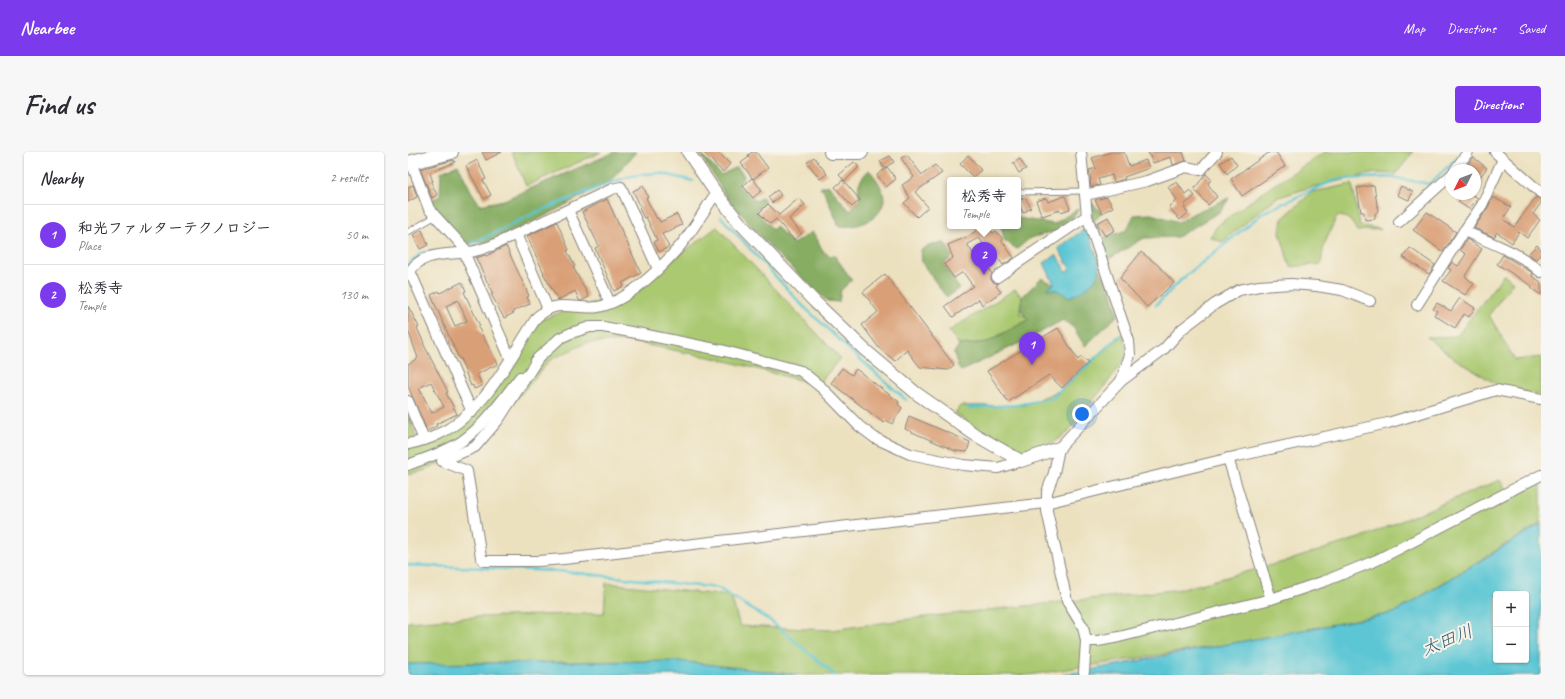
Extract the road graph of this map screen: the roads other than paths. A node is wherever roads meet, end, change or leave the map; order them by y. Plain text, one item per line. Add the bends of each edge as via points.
1 (451, 152) edge
2 (688, 152) edge
3 (831, 152) edge
4 (861, 152) edge
5 (1081, 152) edge
6 (1217, 152) edge
7 (1468, 152) edge
8 (1499, 155) edge
9 (409, 163) edge
10 (1459, 164) edge
11 (1445, 180) edge
12 (1021, 192) edge
13 (716, 193) junction
14 (1085, 193) junction
15 (1541, 193) edge
16 (568, 210) junction
17 (436, 216) junction
18 (1087, 216) junction
19 (1399, 222) dead end
20 (1464, 231) junction
21 (408, 232) edge
22 (516, 234) junction
23 (466, 252) junction
24 (658, 269) junction
25 (1541, 272) edge
26 (409, 273) edge
27 (998, 277) dead end
28 (1370, 301) dead end
29 (610, 303) junction
30 (1417, 305) dead end
31 (548, 309) junction
32 (539, 357) junction
33 (510, 358) junction
34 (1121, 381) junction
35 (1541, 399) edge
36 (408, 401) edge
37 (472, 412) junction
38 (424, 440) junction
39 (408, 444) edge
40 (1059, 448) junction
41 (1228, 458) junction
42 (1021, 461) junction
43 (408, 465) edge
44 (1541, 475) edge
45 (1046, 503) junction
46 (1271, 599) junction
47 (1086, 641) junction
48 (1084, 672) dead end

1 - 9 main road
2 - 13 street
3 - 4 main road
5 - 14 street
6 - 14 street via 1201,170 1186,167 1147,181
7 - 10 street
8 - 15 street
8 - 20 street via 1482,204
9 - 17 street via 429,209
11 - 19 street
12 - 14 lane
13 - 24 street via 680,246
13 - 42 street via 739,222 865,350 916,392 974,434
14 - 18 street
16 - 22 street
16 - 24 street via 621,187
16 - 29 street
17 - 21 lane
17 - 23 street
18 - 27 street
18 - 34 street via 1130,341 1130,355
20 - 25 street via 1519,255
20 - 30 street
22 - 23 street via 492,246
22 - 31 street
23 - 26 street via 428,256 418,262
23 - 33 street
24 - 29 street via 623,297
26 - 37 street
28 - 34 street via 1342,290 1317,286 1291,284 1239,290 1215,304 1188,325 1164,349
29 - 31 street via 598,307 564,306
31 - 33 street via 537,317
32 - 42 street via 560,338 590,327 634,332 725,350 801,371 822,388 859,426 875,438 910,454 963,465 998,468
32 - 43 street via 487,418 462,441
32 - 45 street via 499,419 475,446 442,461 467,471 481,557 484,560 538,561 571,558
33 - 37 street via 489,392
34 - 40 street
35 - 41 street via 1496,390 1388,423
36 - 38 street
37 - 38 street via 437,436
38 - 39 street
40 - 42 street
40 - 45 street
41 - 45 street
41 - 46 street
44 - 46 street via 1377,560
45 - 47 street via 1067,601 1083,627
46 - 47 street via 1119,637
47 - 48 street

